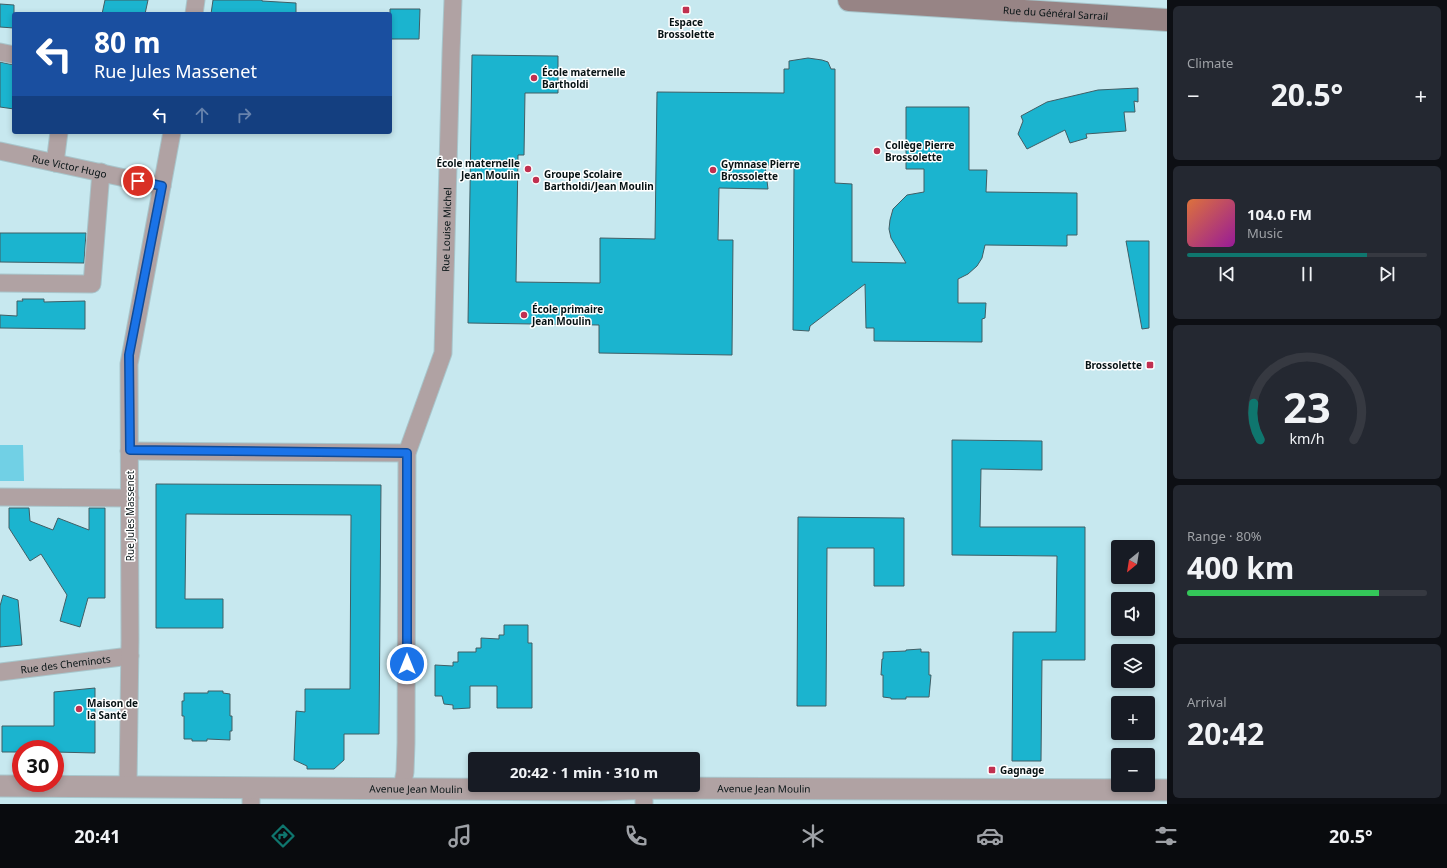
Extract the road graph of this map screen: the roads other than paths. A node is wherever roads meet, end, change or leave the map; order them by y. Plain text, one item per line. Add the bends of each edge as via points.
1 (196, 0) edge
2 (453, 0) edge
3 (849, 0) edge
4 (194, 12) edge
5 (1167, 20) edge
6 (0, 52) edge
7 (12, 55) edge
8 (59, 134) edge
9 (172, 134) edge
10 (0, 151) edge
11 (55, 163) junction
12 (101, 172) junction
13 (162, 186) junction
14 (0, 283) edge
15 (130, 450) junction
16 (407, 453) junction
17 (0, 497) edge
18 (130, 498) junction
19 (130, 656) junction
20 (0, 672) edge
21 (0, 786) edge
22 (128, 786) junction
23 (402, 788) junction
24 (1167, 790) edge
25 (250, 796) edge
26 (644, 796) edge

1 - 4 street
2 - 16 street, Rue Louise Michel via 443,353
3 - 5 main road, Rue du Général Sarrail
6 - 7 street
8 - 11 street
9 - 13 street, Rue Jules Massenet
10 - 11 street, Rue Victor Hugo
11 - 12 street, Rue Victor Hugo
12 - 13 street, Rue Victor Hugo
12 - 14 street via 92,284
13 - 15 street, Rue Jules Massenet via 129,355
15 - 16 street
15 - 18 street, Rue Jules Massenet
16 - 23 street via 406,743
17 - 18 street
18 - 19 street, Rue Jules Massenet
19 - 20 street, Rue des Cheminots
19 - 22 street, Rue Jules Massenet
21 - 22 street, Avenue Jean Moulin
22 - 25 street, Avenue Jean Moulin
23 - 25 street, Avenue Jean Moulin
23 - 26 street, Avenue Jean Moulin via 614,790
24 - 26 street, Avenue Jean Moulin

